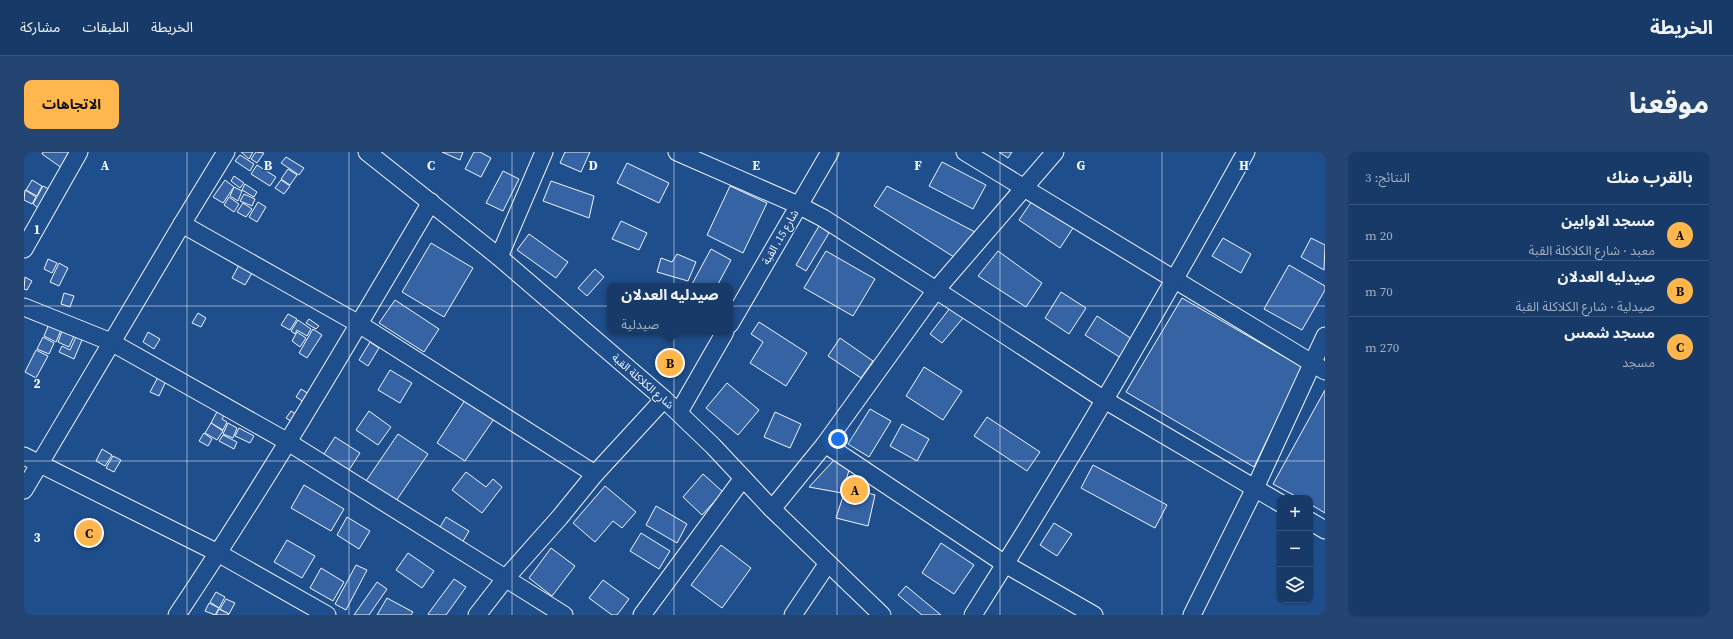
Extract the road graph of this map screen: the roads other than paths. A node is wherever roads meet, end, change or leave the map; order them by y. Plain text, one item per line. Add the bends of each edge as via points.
1 (79, 152) edge
2 (226, 152) edge
3 (367, 152) edge
4 (544, 152) edge
5 (677, 152) edge
6 (830, 152) edge
7 (965, 152) edge
8 (1055, 152) edge
9 (1246, 152) edge
10 (1024, 189) junction
11 (431, 202) junction
12 (798, 206) junction
13 (182, 224) junction
14 (27, 239) edge
15 (499, 257) junction
16 (1175, 280) junction
17 (936, 290) junction
18 (24, 306) edge
19 (733, 319) edge
20 (360, 324) junction
21 (723, 335) edge
22 (1325, 336) edge
23 (111, 342) junction
24 (1319, 367) edge
25 (664, 399) junction
26 (1103, 399) junction
27 (679, 412) junction
28 (288, 442) junction
29 (825, 444) junction
30 (32, 459) edge
31 (595, 474) junction
32 (743, 478) junction
33 (1255, 488) junction
34 (24, 490) edge
35 (1277, 501) edge
36 (772, 509) junction
37 (1313, 523) edge
38 (1325, 530) edge
39 (218, 553) junction
40 (828, 563) junction
41 (1005, 564) junction
42 (505, 579) junction
43 (177, 615) edge
44 (327, 615) edge
45 (477, 615) edge
46 (564, 615) edge
47 (642, 615) edge
48 (794, 615) edge
49 (882, 615) edge
50 (973, 615) edge
51 (1094, 615) edge
52 (1192, 615) edge

1 - 14 street
2 - 13 street
3 - 11 street, شارع الكلاكلة القبة
4 - 15 street
5 - 12 street
6 - 12 street, شارع 15، القبة
7 - 10 street
8 - 10 street
9 - 16 street
10 - 16 street
10 - 17 street
11 - 15 street, شارع الكلاكلة القبة
11 - 20 street
12 - 17 street via 823,218
12 - 19 street, شارع 15، القبة
13 - 20 street
13 - 23 street
15 - 25 street, شارع الكلاكلة القبة
16 - 24 street
16 - 26 street
17 - 26 street
17 - 29 street
18 - 23 street
20 - 28 street
20 - 31 street
21 - 27 street
22 - 24 street
23 - 28 street
23 - 30 street
24 - 33 street
25 - 27 street, شارع الكلاكلة القبة
25 - 31 street
26 - 33 street
26 - 41 street
27 - 32 street, شارع الكلاكلة القبة
28 - 39 street
28 - 42 street
29 - 36 street
29 - 41 street
30 - 34 street
30 - 39 street
31 - 42 street
32 - 36 street, شارع الكلاكلة القبة
32 - 47 street
33 - 35 street
33 - 52 street
36 - 40 street, شارع الكلاكلة القبة
37 - 38 street
39 - 43 street
39 - 44 street
40 - 48 street
40 - 49 street, شارع الكلاكلة القبة
41 - 50 street
41 - 51 street
42 - 45 street
42 - 46 street

